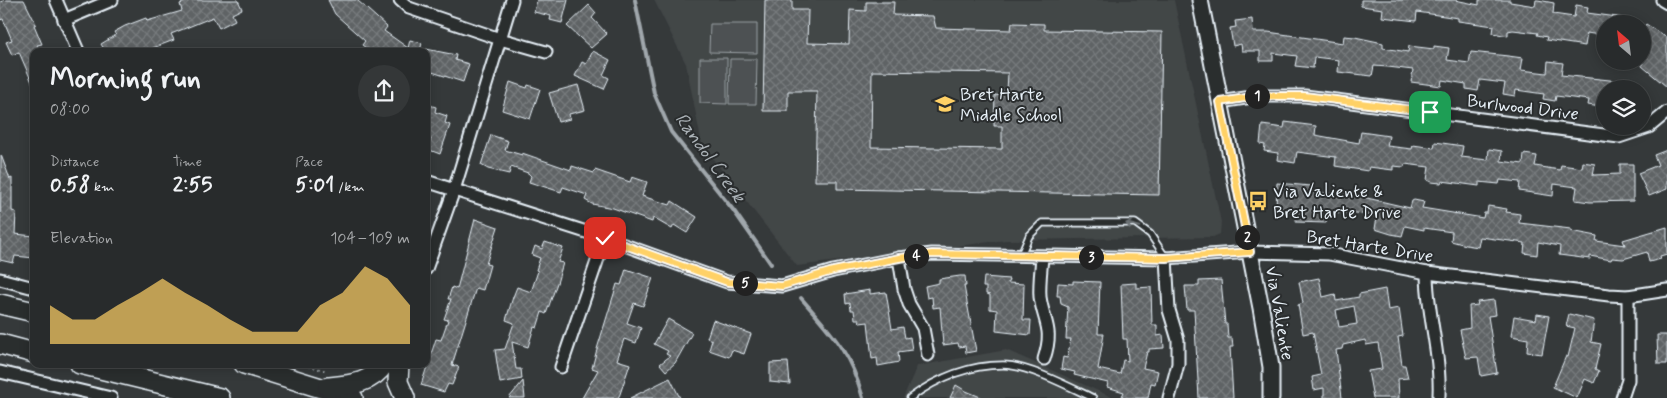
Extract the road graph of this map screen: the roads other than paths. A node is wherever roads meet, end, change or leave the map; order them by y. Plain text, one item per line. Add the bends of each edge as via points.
1 (56, 0) edge
2 (112, 0) edge
3 (400, 0) edge
4 (512, 0) edge
5 (1200, 0) edge
6 (1662, 0) edge
7 (1667, 3) edge
8 (64, 20) junction
9 (500, 40) junction
10 (77, 48) edge
11 (546, 52) dead end
12 (1220, 102) junction
13 (1667, 112) edge
14 (430, 182) edge
15 (454, 190) junction
16 (605, 238) junction
17 (1250, 252) junction
18 (1021, 255) junction
19 (1042, 257) junction
20 (430, 258) edge
21 (899, 258) junction
22 (1166, 258) junction
23 (1427, 273) junction
24 (0, 279) edge
25 (30, 287) edge
26 (1667, 290) edge
27 (1628, 296) junction
28 (0, 304) edge
29 (30, 311) edge
30 (0, 344) edge
31 (30, 351) edge
32 (928, 355) dead end
33 (1044, 359) dead end
34 (561, 367) dead end
35 (96, 368) edge
36 (257, 368) edge
37 (381, 368) edge
38 (400, 368) edge
39 (0, 372) edge
40 (321, 388) junction
41 (1438, 396) dead end
42 (111, 398) edge
43 (220, 398) edge
44 (353, 398) edge
45 (405, 398) edge
46 (910, 398) edge
47 (1093, 398) edge
48 (1169, 398) edge
49 (1271, 398) edge
50 (1622, 398) edge

1 - 8 street
2 - 8 street
3 - 9 street via 409,8
4 - 9 street
5 - 12 street, Via Valiente
6 - 7 street
8 - 10 street
9 - 11 street
9 - 15 street
12 - 13 street, Burlwood Drive via 1258,96 1305,96 1619,137 1649,127
12 - 17 street, Via Valiente
14 - 15 street, Bret Harte Drive
15 - 16 street, Bret Harte Drive
15 - 20 street
16 - 21 street, Bret Harte Drive via 727,282 782,286 833,271
16 - 34 street
17 - 22 street, Bret Harte Drive
17 - 23 street, Bret Harte Drive via 1329,254
17 - 49 street, Via Valiente via 1271,367
18 - 19 street, Bret Harte Drive
18 - 21 street, Bret Harte Drive via 932,254
22 -> 18 lane via 1143,227 1136,223 1042,223 1029,236
19 - 22 street, Bret Harte Drive
19 - 33 street via 1040,298 1050,330
21 - 32 street via 904,289 924,328
22 - 48 street via 1168,310 1178,340 1178,364
23 - 27 street, Bret Harte Drive
23 - 41 street via 1426,295 1440,377
24 - 25 street
26 - 27 street, Bret Harte Drive
27 - 50 street via 1628,380
28 - 29 main road
30 - 31 main road
35 - 43 main road
36 - 40 main road
37 - 40 main road via 360,383
38 - 45 main road via 398,382
39 - 42 street
40 - 44 main road
46 - 47 lane via 950,374 1004,365 1045,375

